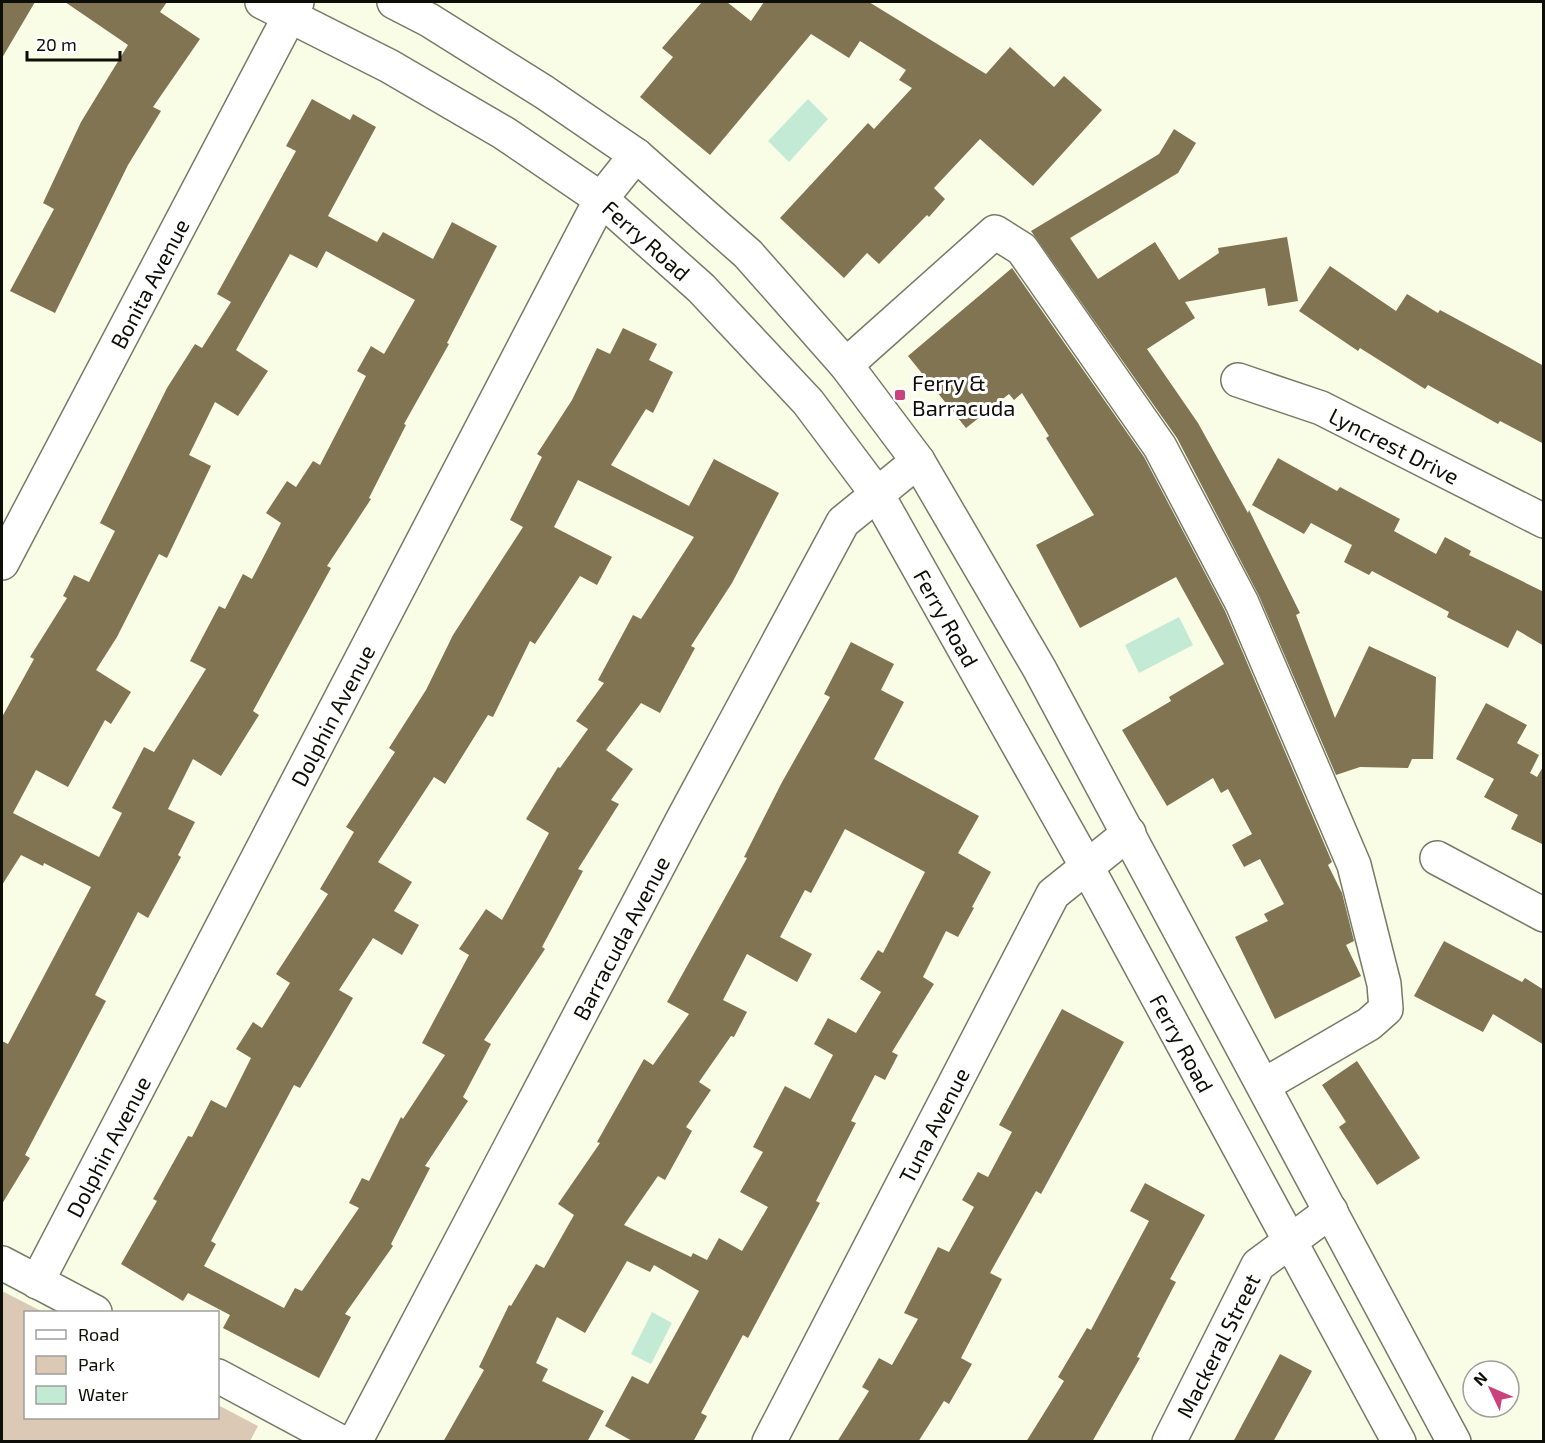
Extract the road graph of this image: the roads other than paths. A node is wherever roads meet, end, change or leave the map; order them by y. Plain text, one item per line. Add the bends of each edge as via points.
1 (394, 2) edge
2 (283, 6) edge
3 (636, 155) junction
4 (601, 200) junction
5 (846, 365) junction
6 (1238, 380) dead end
7 (918, 461) junction
8 (877, 494) junction
9 (1544, 521) edge
10 (2, 563) edge
11 (1129, 833) junction
12 (1437, 858) dead end
13 (1087, 867) junction
14 (1544, 915) edge
15 (1264, 1085) junction
16 (1331, 1210) junction
17 (1289, 1242) junction
18 (2, 1263) edge
19 (37, 1282) junction
20 (94, 1311) edge
21 (219, 1377) edge
22 (341, 1442) edge
23 (356, 1442) edge
24 (769, 1442) edge
25 (1169, 1442) edge
26 (1399, 1442) edge
27 (1454, 1442) edge

1 - 3 street via 535,86
2 - 4 street, Ferry Road via 504,133
2 - 10 street, Bonita Avenue
3 - 4 street, Dolphin Avenue
3 - 5 street via 748,254
4 - 8 street, Ferry Road via 701,288 808,402
4 - 19 street, Dolphin Avenue
5 - 7 street
5 - 15 street via 995,232 1022,249 1160,447 1242,603 1354,865 1384,984 1386,1009 1370,1024
6 - 9 street, Lyncrest Drive via 1321,408
7 - 8 street, Barracuda Avenue
7 - 11 street via 1039,668
8 - 13 street, Ferry Road
8 - 23 street, Barracuda Avenue via 843,522 832,541
11 - 13 street, Tuna Avenue
11 - 15 street
12 - 14 street
13 - 17 street, Ferry Road
13 - 24 street, Tuna Avenue via 1053,894
15 - 16 street
16 - 17 street, Mackeral Street
16 - 27 street
17 - 25 street, Mackeral Street via 1258,1265
17 - 26 street, Ferry Road
18 - 19 street
19 - 20 street
21 - 22 street

